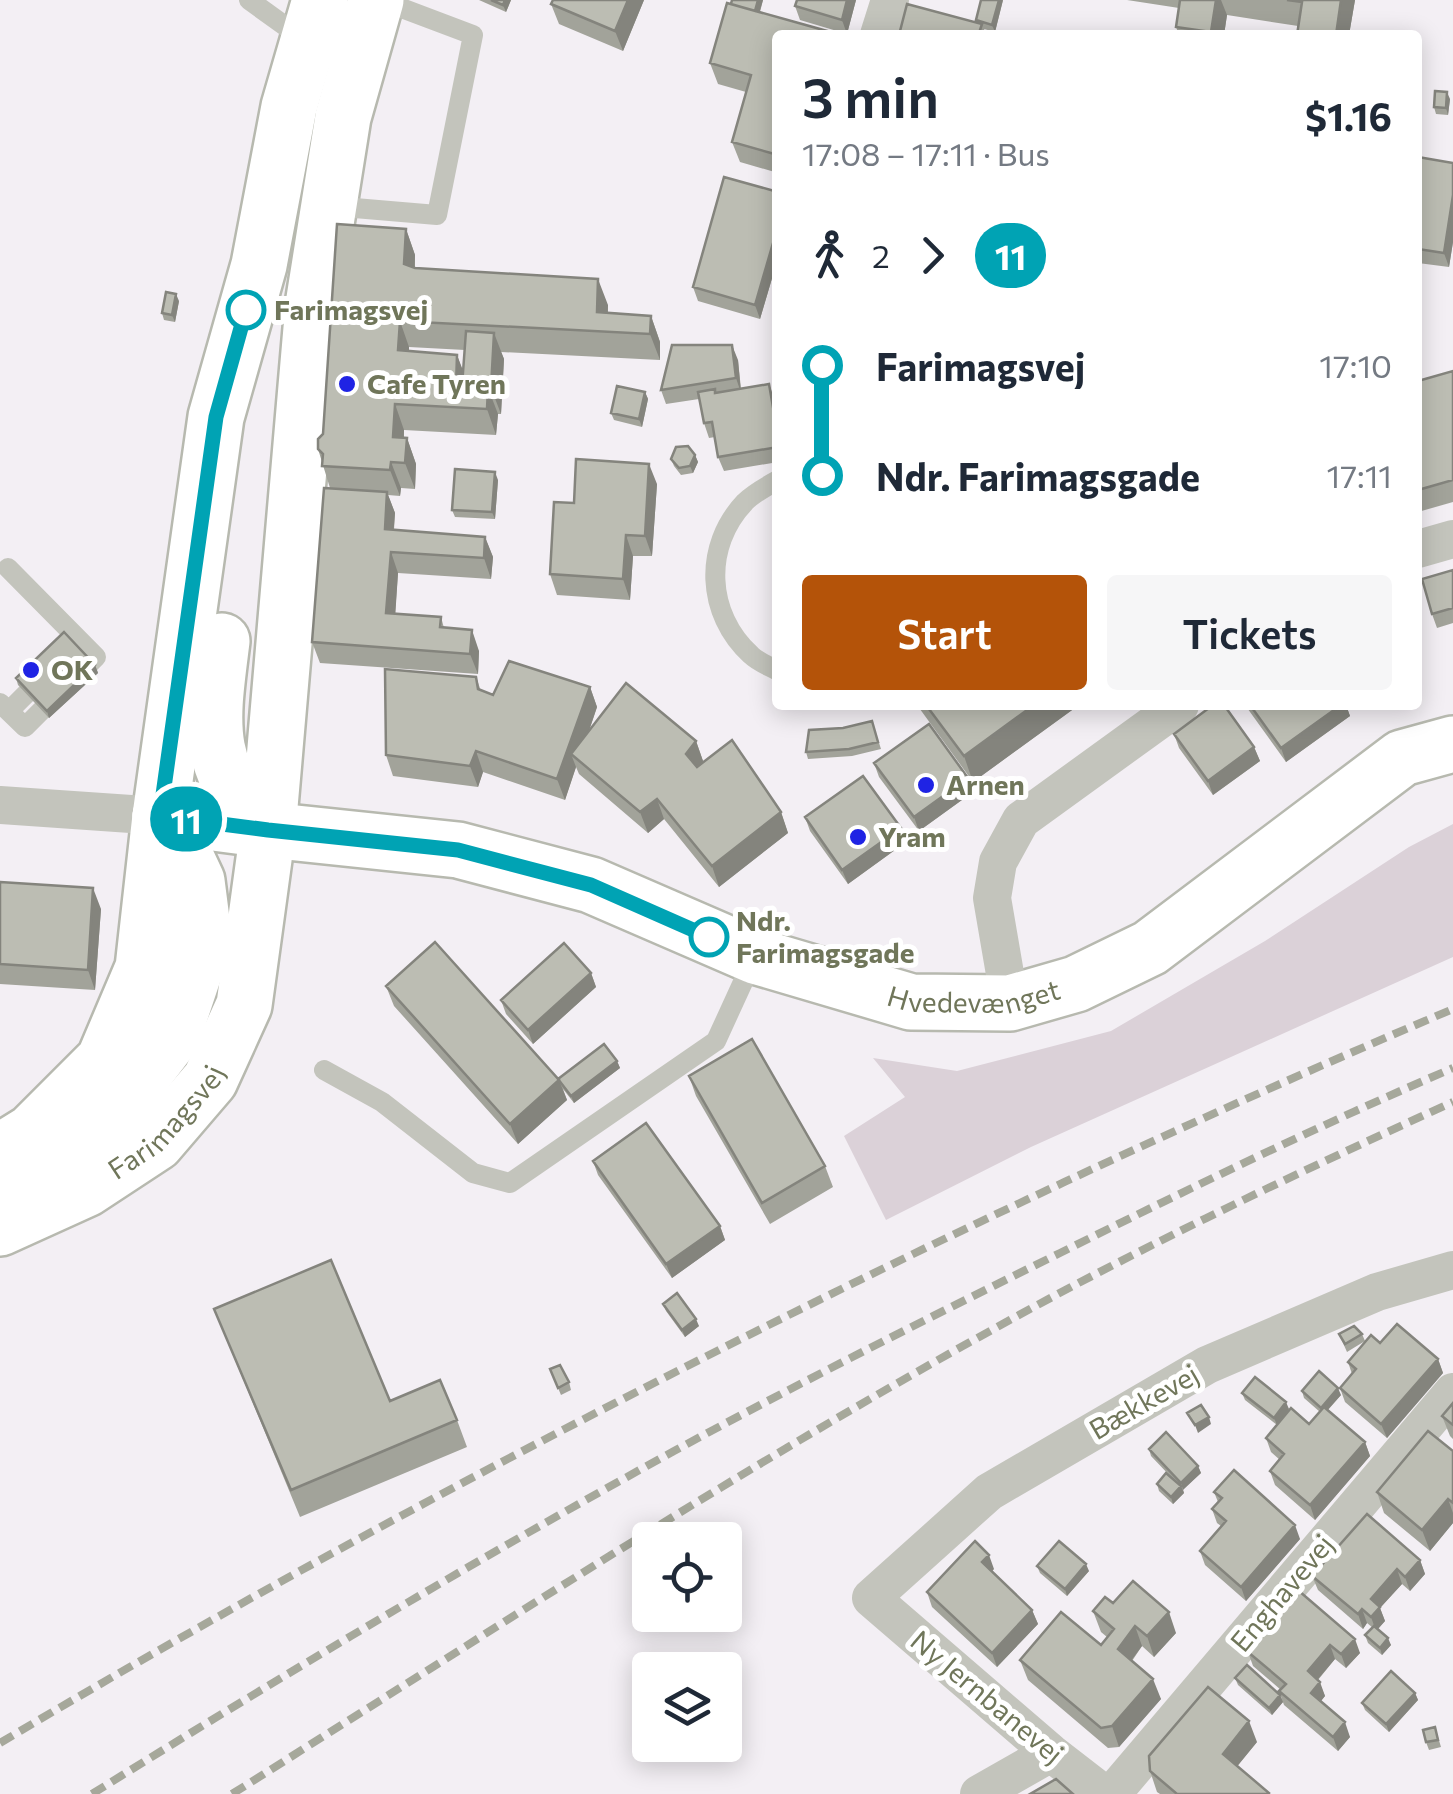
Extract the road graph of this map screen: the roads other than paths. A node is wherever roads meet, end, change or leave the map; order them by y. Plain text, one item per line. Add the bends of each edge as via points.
1 (248, 0) edge
2 (378, 0) edge
3 (890, 0) edge
4 (314, 21) edge
5 (881, 30) edge
6 (328, 206) junction
7 (259, 265) junction
8 (772, 484) edge
9 (1453, 539) edge
10 (1422, 547) edge
11 (3, 572) edge
12 (82, 651) edge
13 (772, 668) edge
14 (26, 694) edge
15 (4, 707) edge
16 (42, 710) edge
17 (1173, 710) edge
18 (1453, 744) edge
19 (0, 805) edge
20 (160, 816) junction
21 (268, 830) junction
22 (755, 956) junction
23 (1010, 1003) junction
24 (324, 1070) dead end
25 (0, 1152) edge
26 (0, 1203) edge
27 (0, 1228) edge
28 (1453, 1270) edge
29 (1453, 1392) edge
30 (870, 1598) joint
31 (1051, 1753) junction
32 (979, 1794) edge
33 (1108, 1794) edge

1 - 4 lane
2 - 6 main road, Farimagsvej via 343,117
2 - 6 lane via 472,35 437,215
3 - 5 street
4 - 7 main road via 289,108
6 - 21 main road, Farimagsvej via 313,305
7 - 20 main road via 216,417
7 - 21 main road via 261,328 214,725 231,788
8 - 13 lane via 746,500 724,529 714,565 718,603 731,633
9 - 10 street
11 - 12 lane
14 - 15 lane
15 - 16 lane via 25,727
17 - 23 street via 1020,820 998,862 992,898
18 - 23 main road, Hvedevænget via 1402,758 1150,948 1076,984
19 - 20 street
20 - 21 main road, Hvedevænget
20 - 25 main road via 143,968 104,1060 32,1132
20 - 26 main road via 197,881 202,920 173,1036 108,1121
21 - 22 main road, Hvedevænget via 458,850 591,885
21 - 27 main road, Farimagsvej via 244,1005 210,1080 156,1143 86,1190
22 - 23 main road, Hvedevænget via 912,1002
22 - 24 lane via 716,1041 510,1183 472,1173 382,1102
28 - 30 street, Bækkevej via 1377,1292 1207,1365 989,1492
29 - 33 street, Enghavevej
30 - 31 street, Ny Jernbanevej
31 - 32 street
31 - 33 street, Ny Jernbanevej

